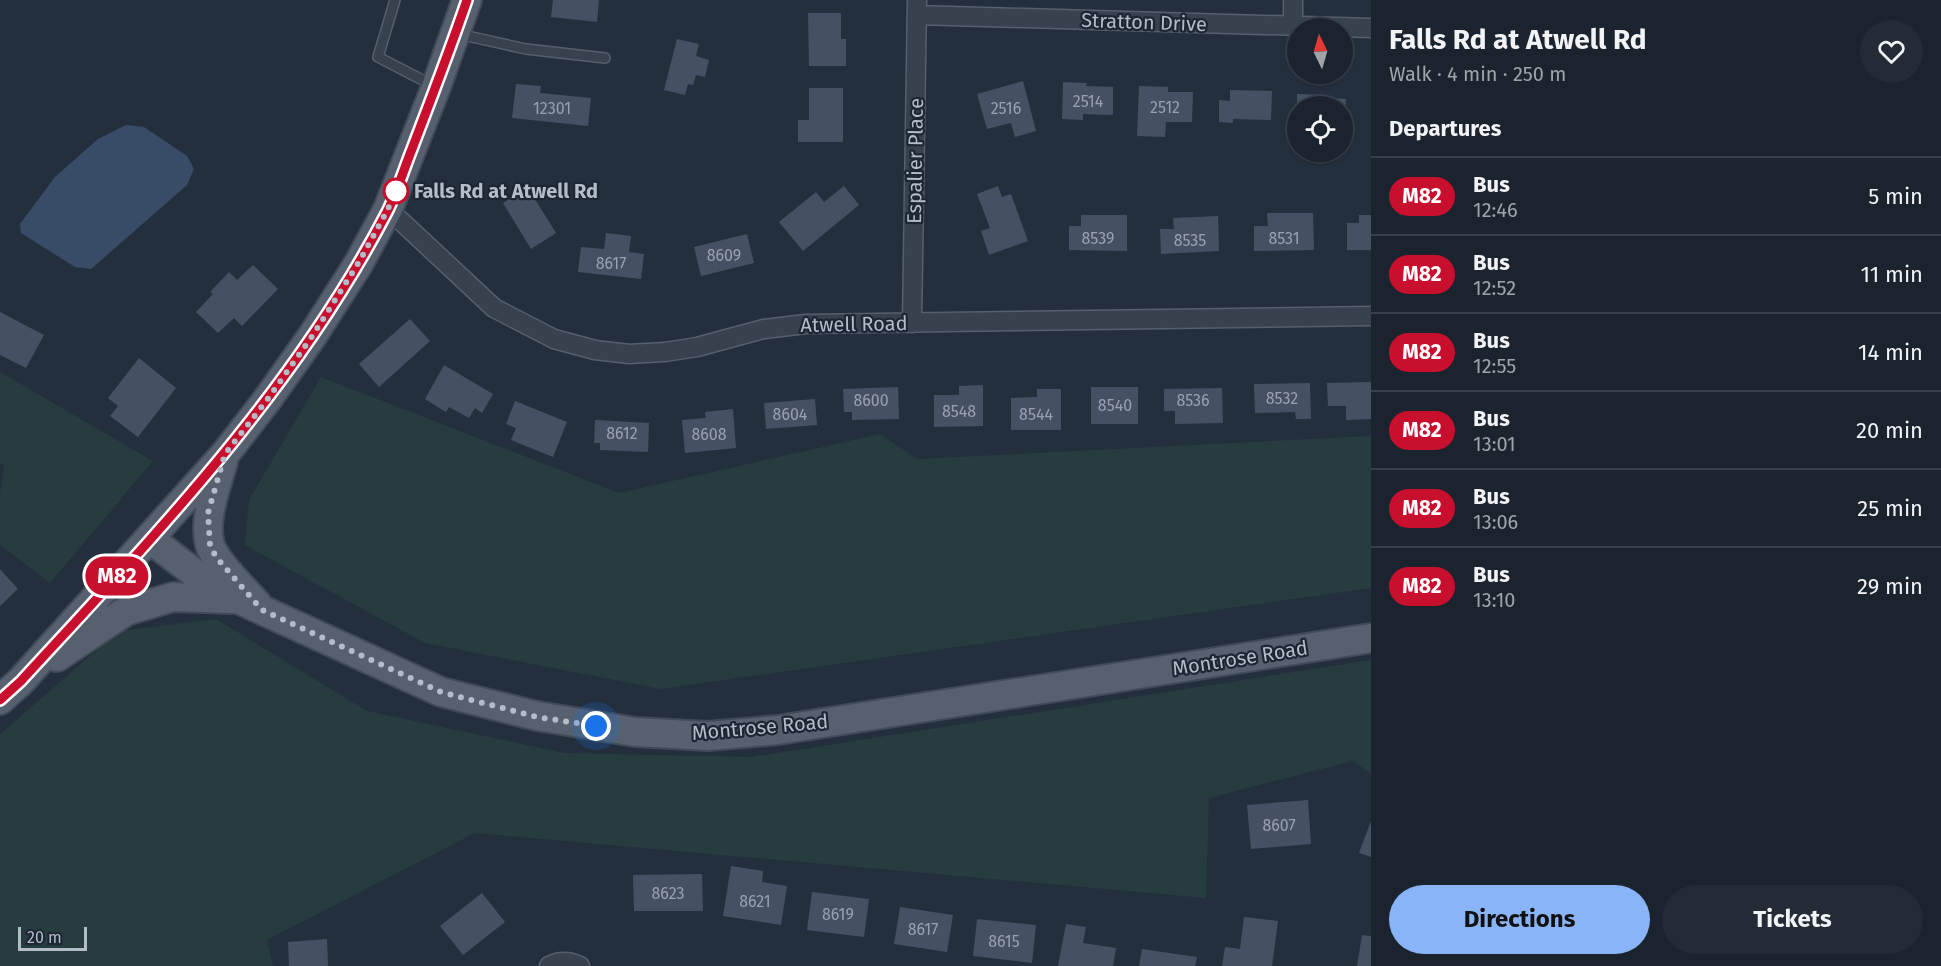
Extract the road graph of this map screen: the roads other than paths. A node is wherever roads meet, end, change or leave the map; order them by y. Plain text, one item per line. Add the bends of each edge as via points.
1 (395, 0) edge
2 (467, 0) edge
3 (1293, 0) edge
4 (917, 8) edge
5 (1293, 18) edge
6 (1287, 26) edge
7 (1353, 28) edge
8 (1371, 28) edge
9 (455, 33) junction
10 (605, 57) dead end
11 (436, 87) junction
12 (388, 209) junction
13 (1371, 316) edge
14 (912, 323) junction
15 (225, 454) junction
16 (150, 539) junction
17 (250, 605) junction
18 (1371, 638) edge
19 (21, 681) junction
20 (0, 700) edge
21 (549, 966) edge
22 (580, 966) edge

1 - 11 lane via 378,57
2 - 9 main road
3 - 5 street
4 - 6 street, Stratton Drive
4 - 14 street, Espalier Place
7 - 8 street, Stratton Drive
9 - 10 lane via 526,49
9 - 11 main road
11 - 12 main road
12 - 14 street, Atwell Road via 494,308 554,339 595,350 628,354 665,352 764,329 806,324
12 - 15 main road via 313,335
13 - 14 street, Atwell Road
15 - 16 main road
15 - 17 main road via 208,513 210,545
16 - 17 main road, Montrose Road via 214,588
16 - 19 main road
17 - 18 main road, Montrose Road via 441,692 537,717 635,732 708,736 778,730
17 - 19 main road via 173,597 126,611
19 - 20 main road
21 - 22 street via 570,962

